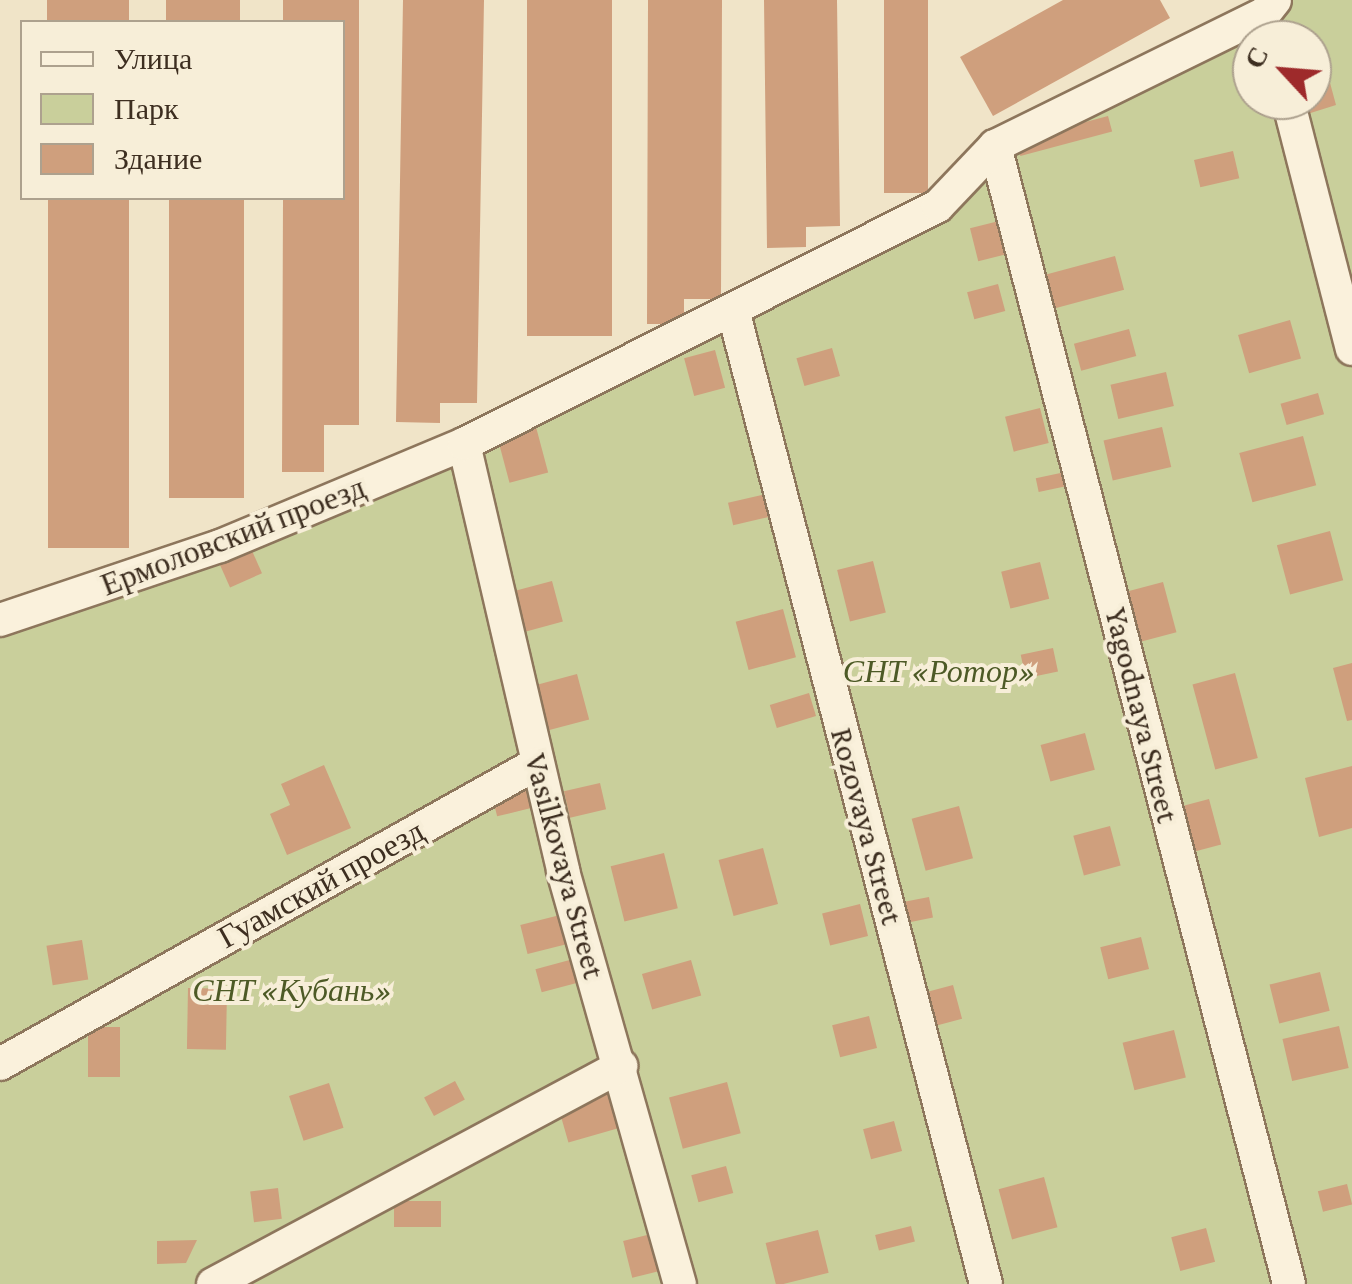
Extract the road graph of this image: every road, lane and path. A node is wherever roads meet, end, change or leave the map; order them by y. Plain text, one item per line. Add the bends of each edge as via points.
1 (1270, 18) edge
2 (1293, 120) edge
3 (995, 146) junction
4 (733, 310) junction
5 (1352, 350) edge
6 (464, 444) junction
7 (0, 620) edge
8 (536, 764) junction
9 (0, 1064) edge
10 (622, 1066) junction
11 (213, 1284) edge
12 (680, 1284) edge
13 (986, 1284) edge
14 (1288, 1284) edge

1 - 3 street
2 - 5 street
3 - 4 street, Ермоловский проезд via 938,206
3 - 14 street, Yagodnaya Street
4 - 6 street, Ермоловский проезд
4 - 13 street, Rozovaya Street
6 - 7 street, Ермоловский проезд via 220,546
6 - 8 street, Vasilkovaya Street
8 - 9 street, Гуамский проезд
8 - 10 street, Vasilkovaya Street
10 - 11 street
10 - 12 street, Vasilkovaya Street

